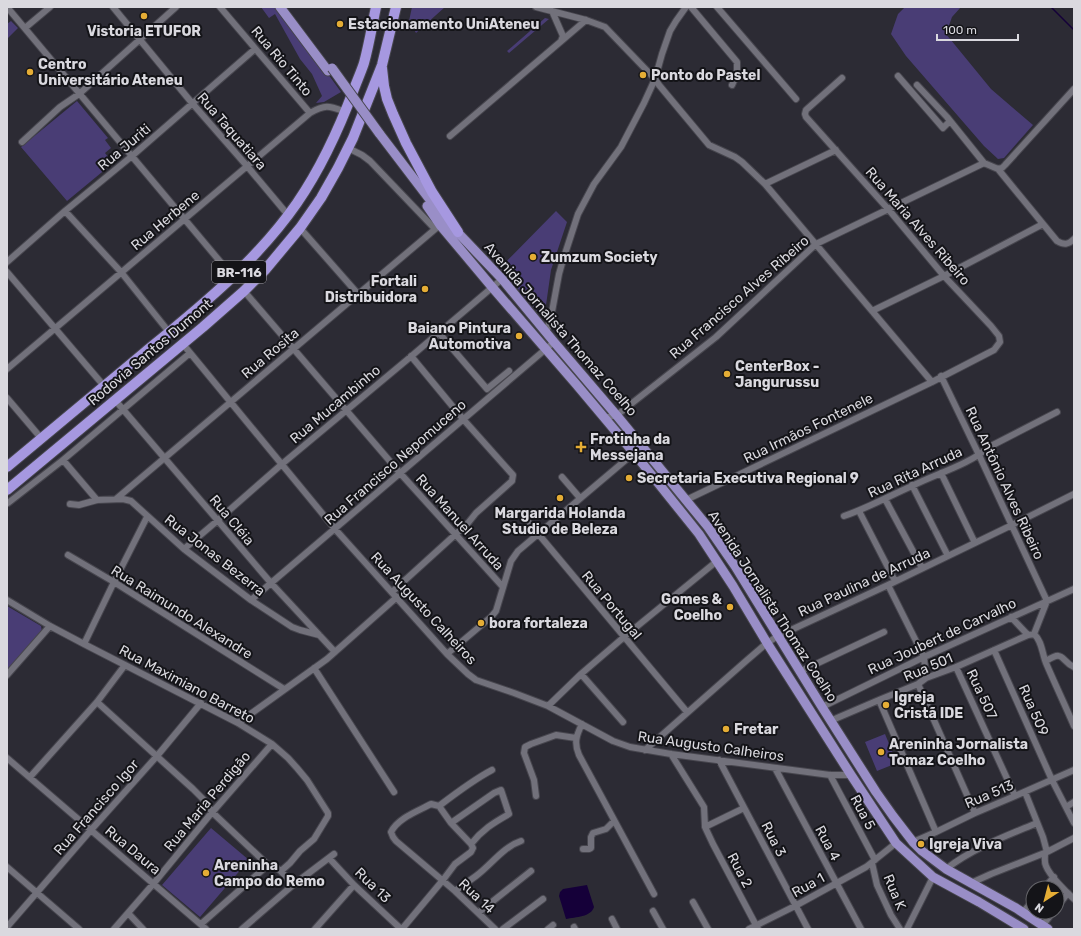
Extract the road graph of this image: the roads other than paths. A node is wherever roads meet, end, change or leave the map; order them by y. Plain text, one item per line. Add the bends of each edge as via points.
1 (7, 7) edge
2 (50, 7) edge
3 (113, 7) edge
4 (176, 7) edge
5 (220, 7) edge
6 (280, 7) edge
7 (286, 7) edge
8 (376, 7) edge
9 (396, 7) edge
10 (686, 7) edge
11 (691, 7) edge
12 (717, 7) edge
13 (541, 8) edge
14 (552, 11) junction
15 (586, 20) junction
16 (25, 28) junction
17 (139, 39) junction
18 (561, 42) junction
19 (254, 49) junction
20 (382, 65) junction
21 (330, 70) junction
22 (898, 76) dead end
23 (655, 78) junction
24 (842, 78) dead end
25 (732, 85) dead end
26 (917, 85) dead end
27 (1074, 89) edge
28 (79, 94) junction
29 (796, 99) dead end
30 (192, 103) junction
31 (346, 112) junction
32 (310, 113) junction
33 (950, 121) junction
34 (377, 134) junction
35 (450, 136) dead end
36 (22, 142) dead end
37 (348, 148) junction
38 (836, 150) junction
39 (132, 156) junction
40 (984, 163) junction
41 (247, 166) junction
42 (998, 169) junction
43 (765, 184) junction
44 (889, 210) junction
45 (65, 211) junction
46 (288, 215) junction
47 (185, 219) junction
48 (1043, 224) junction
49 (437, 227) junction
50 (300, 228) junction
51 (458, 232) junction
52 (1074, 239) edge
53 (816, 244) junction
54 (7, 262) edge
55 (7, 272) edge
56 (121, 272) junction
57 (944, 276) junction
58 (233, 277) junction
59 (502, 279) junction
60 (492, 287) junction
61 (244, 291) junction
62 (358, 294) junction
63 (872, 310) junction
64 (55, 328) junction
65 (169, 332) junction
66 (546, 332) junction
67 (439, 333) junction
68 (554, 342) junction
69 (182, 344) junction
70 (294, 349) junction
71 (546, 349) junction
72 (190, 353) junction
73 (411, 356) junction
74 (7, 369) edge
75 (509, 371) dead end
76 (941, 376) junction
77 (932, 382) junction
78 (104, 386) junction
79 (7, 398) edge
80 (115, 400) junction
81 (231, 402) junction
82 (123, 409) junction
83 (347, 410) junction
84 (1057, 412) dead end
85 (617, 415) junction
86 (604, 418) junction
87 (463, 419) junction
88 (41, 438) junction
89 (634, 453) junction
90 (979, 455) junction
91 (164, 458) junction
92 (63, 460) junction
93 (282, 464) junction
94 (7, 467) edge
95 (400, 473) junction
96 (941, 473) junction
97 (562, 477) dead end
98 (912, 485) junction
99 (7, 490) edge
100 (678, 490) junction
101 (1074, 494) edge
102 (669, 496) junction
103 (580, 498) junction
104 (116, 499) junction
105 (885, 499) junction
106 (97, 500) junction
107 (686, 500) junction
108 (8, 503) edge
109 (70, 504) dead end
110 (859, 511) junction
111 (520, 512) dead end
112 (844, 516) dead end
113 (147, 518) junction
114 (217, 521) junction
115 (1012, 525) junction
116 (708, 527) junction
117 (335, 529) junction
118 (537, 534) junction
119 (699, 534) junction
120 (455, 536) junction
121 (975, 543) junction
122 (184, 549) junction
123 (68, 555) dead end
124 (948, 556) junction
125 (717, 561) junction
126 (922, 568) junction
127 (114, 582) junction
128 (895, 582) junction
129 (271, 584) junction
130 (888, 585) junction
131 (503, 588) junction
132 (1074, 589) edge
133 (395, 595) junction
134 (7, 600) edge
135 (251, 600) junction
136 (1047, 601) junction
137 (1011, 617) junction
138 (50, 626) junction
139 (884, 632) dead end
140 (319, 635) junction
141 (1031, 635) junction
142 (778, 636) junction
143 (624, 637) junction
144 (767, 643) junction
145 (84, 644) junction
146 (994, 650) junction
147 (335, 652) junction
148 (448, 654) junction
149 (924, 657) junction
150 (1046, 661) junction
151 (125, 665) junction
152 (956, 667) junction
153 (1074, 667) edge
154 (314, 668) junction
155 (799, 672) junction
156 (581, 674) junction
157 (7, 675) edge
158 (926, 678) junction
159 (918, 684) junction
160 (284, 689) junction
161 (813, 692) junction
162 (802, 698) junction
163 (879, 700) junction
164 (97, 702) junction
165 (201, 703) junction
166 (548, 706) junction
167 (822, 707) junction
168 (687, 712) junction
169 (830, 721) junction
170 (238, 722) junction
171 (623, 722) dead end
172 (582, 724) junction
173 (1074, 726) edge
174 (576, 738) junction
175 (272, 744) junction
176 (646, 750) junction
177 (671, 754) junction
178 (157, 756) junction
179 (7, 758) edge
180 (719, 760) junction
181 (774, 768) junction
182 (492, 770) dead end
183 (1074, 770) edge
184 (830, 775) junction
185 (851, 775) junction
186 (30, 777) junction
187 (1052, 780) junction
188 (394, 792) dead end
189 (1025, 792) junction
190 (536, 796) dead end
191 (1014, 796) junction
192 (1074, 802) edge
193 (439, 806) junction
194 (1066, 807) junction
195 (744, 808) junction
196 (212, 812) junction
197 (975, 813) junction
198 (614, 821) junction
199 (1074, 822) edge
200 (452, 823) junction
201 (1037, 823) junction
202 (705, 825) junction
203 (91, 830) junction
204 (936, 832) junction
205 (1074, 838) edge
206 (521, 841) dead end
207 (913, 842) junction
208 (896, 843) junction
209 (471, 844) junction
210 (583, 849) dead end
211 (1046, 853) junction
212 (873, 862) junction
213 (268, 865) junction
214 (7, 867) edge
215 (946, 869) junction
216 (280, 871) junction
217 (531, 871) dead end
218 (933, 877) junction
219 (1054, 877) junction
220 (443, 880) junction
221 (1051, 880) edge
222 (154, 883) junction
223 (836, 883) junction
224 (971, 883) junction
225 (293, 885) junction
226 (354, 885) junction
227 (455, 891) junction
228 (37, 893) junction
229 (1068, 893) junction
230 (654, 894) dead end
231 (1065, 897) edge
232 (543, 899) dead end
233 (1074, 899) edge
234 (693, 902) dead end
235 (795, 906) junction
236 (1025, 906) edge
237 (1019, 910) junction
238 (653, 911) dead end
239 (478, 913) junction
240 (128, 914) junction
241 (1025, 914) edge
242 (612, 919) dead end
243 (1009, 920) junction
244 (1030, 920) edge
245 (1034, 920) edge
246 (201, 924) junction
247 (7, 927) edge
248 (757, 927) edge
249 (1045, 927) edge
250 (78, 929) edge
251 (114, 929) edge
252 (143, 929) edge
253 (206, 929) edge
254 (242, 929) edge
255 (315, 929) edge
256 (401, 929) edge
257 (495, 929) edge
258 (503, 929) edge
259 (617, 929) edge
260 (663, 929) edge
261 (708, 929) edge
262 (749, 929) edge
263 (808, 929) edge
264 (860, 929) edge
265 (900, 929) edge
266 (907, 929) edge
267 (1024, 929) edge

1 - 16 street
2 - 16 street
3 - 17 street, Rua Taquatiara
4 - 17 street
5 - 19 street, Rua Rio Tinto
6 - 21 main road, Avenida Jornalista Thomaz Coelho
7 - 21 main road, Avenida Jornalista Thomaz Coelho
8 - 31 highway, Rodovia Santos Dumont / BR-116 via 364,64
9 - 20 highway, Rodovia Santos Dumont / BR-116
10 - 23 street via 670,31
11 - 25 street via 737,62 737,74
12 - 29 street
13 - 14 street
14 - 15 street
14 - 18 street via 563,36
15 - 18 street
15 - 23 street via 605,27
16 - 28 street
17 - 28 street
17 - 30 street, Rua Taquatiara
18 - 35 street
19 - 30 street, Rua Juriti
19 - 32 street, Rua Rio Tinto
20 - 37 highway, Rodovia Santos Dumont / BR-116
20 - 51 highway via 384,86 406,143 432,192
21 - 34 main road, Avenida Jornalista Thomaz Coelho
22 - 33 street via 943,128
23 - 43 street via 709,145 735,157
23 - 66 street via 621,147 594,184 578,214 562,260
24 - 38 street, Rua Maria Alves Ribeiro via 805,112 806,117
26 - 33 street
27 - 42 street via 1010,161
28 - 36 street via 60,107
28 - 39 street
30 - 39 street, Rua Juriti
30 - 41 street, Rua Taquatiara
31 - 32 street, Rua Herbene via 320,107
31 - 46 highway, Rodovia Santos Dumont / BR-116 via 317,170
32 - 41 street, Rua Herbene
33 - 40 street
34 - 49 main road, Avenida Jornalista Thomaz Coelho
34 - 51 main road, Avenida Jornalista Thomaz Coelho via 443,217
37 - 49 street via 370,161
37 - 50 highway, Rodovia Santos Dumont / BR-116 via 321,198
38 - 43 street
38 - 44 street, Rua Maria Alves Ribeiro
39 - 45 street, Rua Juriti
39 - 47 street
40 - 42 street
40 - 44 street, Rua Francisco Alves Ribeiro
41 - 46 street, Rua Taquatiara
41 - 47 street, Rua Herbene
42 - 48 street
43 - 53 street
44 - 53 street, Rua Francisco Alves Ribeiro
44 - 57 street, Rua Maria Alves Ribeiro
45 - 54 street, Rua Juriti
45 - 56 street
46 - 58 highway, Rodovia Santos Dumont / BR-116
47 - 56 street, Rua Herbene
47 - 58 street
48 - 52 street via 1061,243 1067,244
48 - 57 street
49 - 60 main road, Avenida Jornalista Thomaz Coelho
49 - 62 street, Rua Rosita
50 - 61 highway, Rodovia Santos Dumont / BR-116
50 - 62 street
51 - 59 main road, Avenida Jornalista Thomaz Coelho
53 - 63 street
53 - 85 street, Rua Francisco Alves Ribeiro via 716,337
55 - 64 street
56 - 64 street, Rua Herbene
56 - 65 street
57 - 63 street
57 - 76 street, Rua Maria Alves Ribeiro via 1000,339 994,350
58 - 65 highway, Rodovia Santos Dumont / BR-116
59 - 60 street, Rua Mucambinho
59 - 66 main road, Avenida Jornalista Thomaz Coelho
60 - 67 street, Rua Mucambinho
60 - 71 main road, Avenida Jornalista Thomaz Coelho
61 - 69 highway, Rodovia Santos Dumont / BR-116
61 - 70 street, Rua Manuel Arruda
62 - 70 street, Rua Rosita
63 - 77 street
64 - 74 street, Rua Herbene
64 - 78 street
65 - 78 highway, Rodovia Santos Dumont / BR-116
66 - 68 main road, Avenida Jornalista Thomaz Coelho
67 - 73 street, Rua Mucambinho
67 - 75 street via 487,388
68 - 71 street, Rua Francisco Nepomuceno
68 - 85 main road, Avenida Jornalista Thomaz Coelho
69 - 72 street, Rua Augusto Calheiros
69 - 80 highway, Rodovia Santos Dumont / BR-116
70 - 81 street, Rua Rosita
70 - 83 street, Rua Manuel Arruda
71 - 86 main road, Avenida Jornalista Thomaz Coelho
71 - 87 street, Rua Francisco Nepomuceno
72 - 81 street, Rua Augusto Calheiros
72 - 82 street
73 - 83 street, Rua Mucambinho
73 - 87 street
76 - 77 street, Rua Irmãos Fontenele
76 - 90 street, Rua Antônio Alves Ribeiro
77 - 107 street, Rua Irmãos Fontenele
78 - 88 highway, Rodovia Santos Dumont / BR-116
79 - 88 street
80 - 82 street, Rua Cléia
80 - 99 highway, Rodovia Santos Dumont / BR-116
81 - 91 street, Rua Rosita
81 - 93 street, Rua Augusto Calheiros
82 - 91 street, Rua Cléia
82 - 92 street
83 - 93 street, Rua Mucambinho
83 - 95 street, Rua Manuel Arruda
84 - 90 street, Rua Rita Arruda via 989,447
85 - 86 street, Rua Francisco Alves Ribeiro
85 - 100 main road, Avenida Jornalista Thomaz Coelho
86 - 89 main road, Avenida Jornalista Thomaz Coelho
87 - 95 street, Rua Francisco Nepomuceno
87 - 120 street via 513,475 512,480
88 - 94 highway, Rodovia Santos Dumont / BR-116
89 - 102 main road, Avenida Jornalista Thomaz Coelho
89 - 103 street
90 - 96 street, Rua Rita Arruda
90 - 115 street, Rua Antônio Alves Ribeiro
91 - 104 street, Rua Rosita
91 - 114 street, Rua Cléia
92 - 106 street
92 - 108 street
93 - 114 street, Rua Mucambinho
93 - 117 street, Rua Augusto Calheiros
95 - 117 street, Rua Francisco Nepomuceno
95 - 120 street, Rua Manuel Arruda
96 - 98 street, Rua Rita Arruda
96 - 121 street
97 - 103 street
98 - 105 street, Rua Rita Arruda
98 - 124 street
100 - 102 main road
100 - 107 main road, Avenida Jornalista Thomaz Coelho
101 - 115 street, Rua Paulina de Arruda
102 - 119 main road, Avenida Jornalista Thomaz Coelho
103 - 118 street
104 - 106 street, Rua Jonas Bezerra
104 - 113 street, Rua Jonas Bezerra via 130,501
105 - 110 street, Rua Rita Arruda
105 - 126 street
106 - 109 street, Rua Jonas Bezerra via 80,505
107 - 116 main road, Avenida Jornalista Thomaz Coelho
110 - 112 street, Rua Rita Arruda
110 - 128 street
111 - 118 street, Rua Portugal
113 - 122 street, Rua Jonas Bezerra
113 - 127 street
114 - 122 street, Rua Mucambinho
114 - 129 street, Rua Cléia
115 - 121 street, Rua Paulina de Arruda
115 - 136 street, Rua Antônio Alves Ribeiro
116 - 119 main road
116 - 142 main road, Avenida Jornalista Thomaz Coelho
117 - 129 street, Rua Francisco Nepomuceno
117 - 133 street, Rua Augusto Calheiros
118 - 131 street via 514,555
118 - 143 street, Rua Portugal
119 - 125 main road, Avenida Jornalista Thomaz Coelho
120 - 131 street, Rua Manuel Arruda
120 - 133 street
121 - 124 street, Rua Paulina de Arruda
122 - 135 street, Rua Jonas Bezerra
123 - 127 street, Rua Raimundo Alexandre
124 - 126 street, Rua Paulina de Arruda
125 - 143 street
125 - 144 main road, Avenida Jornalista Thomaz Coelho
126 - 128 street, Rua Paulina de Arruda
127 - 145 street
127 - 160 street, Rua Raimundo Alexandre
128 - 130 street, Rua Paulina de Arruda
129 - 135 street, Rua Francisco Nepomuceno
129 - 140 street, Rua Cléia
130 - 142 street, Rua Paulina de Arruda
130 - 149 street
131 - 148 street via 496,611
132 - 136 street, Rua Joubert de Carvalho
133 - 147 street
133 - 148 street, Rua Augusto Calheiros
134 - 138 street, Rua Maximiano Barreto
135 - 140 street, Rua Jonas Bezerra via 292,627
136 - 137 street, Rua Joubert de Carvalho
136 - 141 street
137 - 141 street
137 - 149 street, Rua Joubert de Carvalho
138 - 145 street, Rua Maximiano Barreto
138 - 157 street
139 - 155 street
140 - 147 street, Rua Cléia
141 - 146 street, Rua 501
141 - 150 street via 1037,638
142 - 144 street, Rua Paulina de Arruda
142 - 155 main road, Avenida Jornalista Thomaz Coelho
143 - 156 street
143 - 168 street, Rua Portugal
144 - 162 main road, Avenida Jornalista Thomaz Coelho
144 - 168 street, Rua Paulina de Arruda
145 - 151 street, Rua Maximiano Barreto
146 - 152 street, Rua 501
146 - 187 street, Rua 509
147 - 154 street
148 - 166 street, Rua Augusto Calheiros via 476,680
149 - 158 street
149 - 167 street, Rua Joubert de Carvalho
150 - 153 street via 1059,655
150 - 173 street
151 - 164 street
151 - 165 street, Rua Maximiano Barreto
152 - 158 street, Rua 501
152 - 191 street, Rua 507
154 - 160 street
154 - 188 street
155 - 161 main road, Avenida Jornalista Thomaz Coelho
156 - 166 street
156 - 171 street
158 - 159 street, Rua 501
159 - 163 street, Rua 501
159 - 197 street
160 - 170 street
161 - 162 main road
161 - 167 main road, Avenida Jornalista Thomaz Coelho
162 - 185 main road, Avenida Jornalista Thomaz Coelho
163 - 169 street, Rua 501
163 - 204 street
164 - 178 street
164 - 186 street
165 - 170 street, Rua Maximiano Barreto
165 - 178 street, Rua Francisco Igor
166 - 172 street, Rua Augusto Calheiros
167 - 169 main road, Avenida Jornalista Thomaz Coelho
168 - 176 street, Rua Paulina de Arruda
169 - 207 main road, Avenida Jornalista Thomaz Coelho
170 - 175 street, Rua Maximiano Barreto
172 - 174 street
172 - 176 street, Rua Augusto Calheiros via 621,744
174 - 190 street via 556,735 525,748 524,753 534,780
174 - 198 street via 579,755
175 - 196 street, Rua Maria Perdigão
175 - 216 street, Rua Maximiano Barreto via 297,768 328,813 314,839
176 - 177 street, Rua Augusto Calheiros
177 - 180 street, Rua Augusto Calheiros
177 - 202 street, Rua 2 via 704,807
178 - 196 street via 203,799
178 - 203 street, Rua Francisco Igor
179 - 186 street, Rua Daura
180 - 181 street, Rua Augusto Calheiros
180 - 195 street, Rua 3
181 - 184 street, Rua Augusto Calheiros
181 - 223 street, Rua 4
182 - 193 street
183 - 187 street, Rua 513
184 - 185 street, Rua Augusto Calheiros
184 - 212 street, Rua 5
185 - 208 main road, Avenida Jornalista Thomaz Coelho
186 - 203 street, Rua Daura
187 - 189 street, Rua 513
187 - 194 street, Rua 509
189 - 191 street, Rua 513
189 - 201 street
191 - 197 street, Rua 513
192 - 194 street
193 - 200 street
193 - 220 street, Rua 14 via 431,804 401,821 391,832 396,841
194 - 199 street, Rua 509
195 - 202 street
195 - 235 street, Rua 3
196 - 213 street
196 - 222 street, Rua Maria Perdigão
197 - 204 street, Rua 513
198 - 210 street via 606,829 593,833 591,848
198 - 230 street
200 - 209 street
200 - 209 street via 501,790 509,814 488,826
201 - 211 street
201 - 215 street via 988,844
202 - 248 street, Rua 2
203 - 222 street, Rua Daura
203 - 228 street, Rua Francisco Igor
204 - 207 street, Rua 513
205 - 211 street
206 - 227 street via 515,843
207 - 215 main road, Avenida Jornalista Thomaz Coelho
208 - 212 street, Rua 1
208 - 218 main road, Avenida Jornalista Thomaz Coelho
209 - 220 street via 472,852 459,861
211 - 219 street via 1046,867
211 - 224 street
212 - 223 street, Rua 1
212 - 265 street, Rua K via 877,885
213 - 216 street via 273,865
213 - 246 street
214 - 228 street
215 - 224 main road, Avenida Jornalista Thomaz Coelho
216 - 225 street
217 - 239 street
218 - 243 main road, Avenida Jornalista Thomaz Coelho
218 - 266 street
219 - 221 street
219 - 229 street
220 - 227 street, Rua 14
220 - 256 street
222 - 240 street, Rua Maria Perdigão
222 - 246 street, Rua Daura
223 - 235 street, Rua 1
223 - 264 street, Rua 4
224 - 237 main road, Avenida Jornalista Thomaz Coelho
225 - 226 street, Rua 13 via 331,856
225 - 254 street
226 - 255 street
226 - 256 street, Rua 13
227 - 239 street, Rua 14
228 - 247 street, Rua Francisco Igor
228 - 250 street
229 - 231 street
229 - 233 street
232 - 258 street
234 - 261 street
235 - 248 street, Rua 1
235 - 263 street, Rua 3
236 - 237 street
237 - 241 main road, Avenida Jornalista Thomaz Coelho
237 - 243 main road
238 - 260 street
239 - 257 street, Rua 14
240 - 251 street, Rua Maria Perdigão
240 - 252 street
242 - 259 street
243 - 267 main road, Avenida Jornalista Thomaz Coelho
244 - 267 main road
245 - 249 main road, Avenida Jornalista Thomaz Coelho
246 - 253 street, Rua Daura
248 - 262 street, Rua 1

